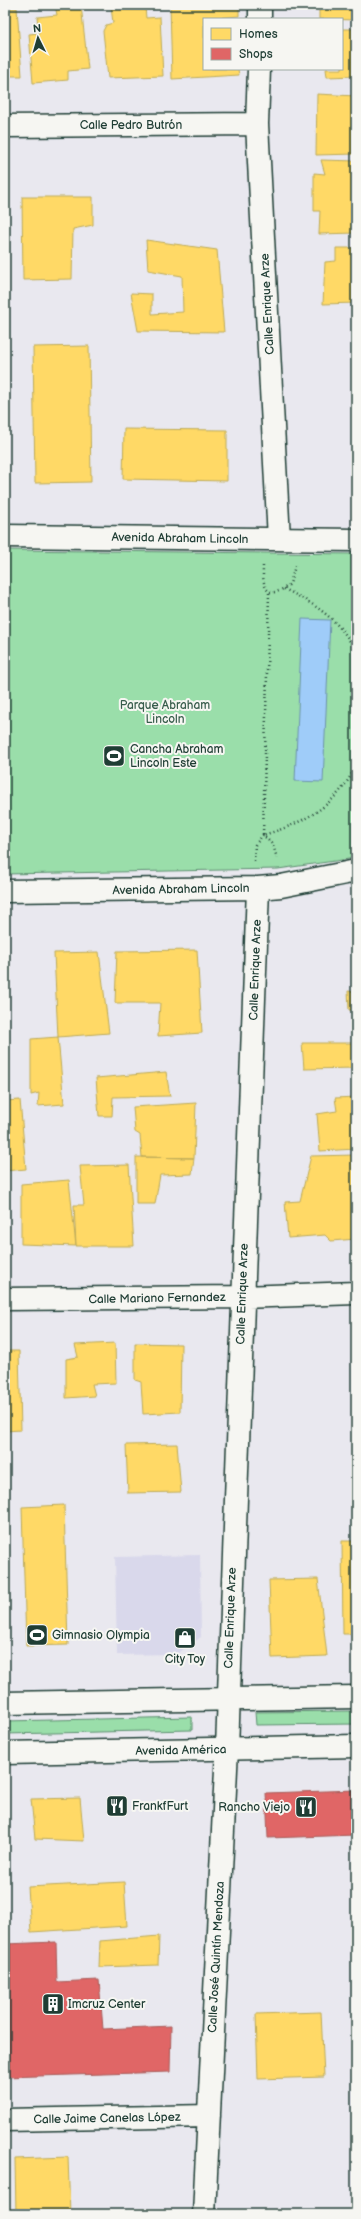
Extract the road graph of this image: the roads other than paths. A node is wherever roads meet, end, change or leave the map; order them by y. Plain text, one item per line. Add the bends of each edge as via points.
1 (260, 5) edge
2 (260, 18) edge
3 (259, 70) edge
4 (257, 124) junction
5 (5, 126) edge
6 (5, 536) edge
7 (279, 539) junction
8 (356, 540) edge
9 (356, 871) edge
10 (258, 888) junction
11 (5, 891) edge
12 (356, 1293) edge
13 (242, 1297) junction
14 (5, 1299) edge
15 (356, 1697) edge
16 (227, 1700) junction
17 (5, 1703) edge
18 (356, 1746) edge
19 (226, 1749) junction
20 (5, 1753) edge
21 (209, 2116) junction
22 (5, 2120) edge
23 (204, 2214) edge

1 - 2 street
3 - 4 street, Calle Enrique Arze
4 - 5 street, Calle Pedro Butrón
4 - 7 street, Calle Enrique Arze
6 - 7 street, Avenida Abraham Lincoln
7 - 8 street, Avenida Abraham Lincoln
9 - 10 street, Avenida Abraham Lincoln
10 - 11 street, Avenida Abraham Lincoln
10 - 13 street, Calle Enrique Arze
12 - 13 street, Calle Mariano Fernandez
13 - 14 street, Calle Mariano Fernandez
13 - 16 street, Calle Enrique Arze
15 - 16 street
16 - 17 street
16 - 19 street, Calle José Quintín Mendoza
18 - 19 street, Avenida América
19 - 20 street, Avenida América
19 - 21 street, Calle José Quintín Mendoza
21 - 22 street, Calle Jaime Canelas López
21 - 23 street, Calle José Quintín Mendoza

